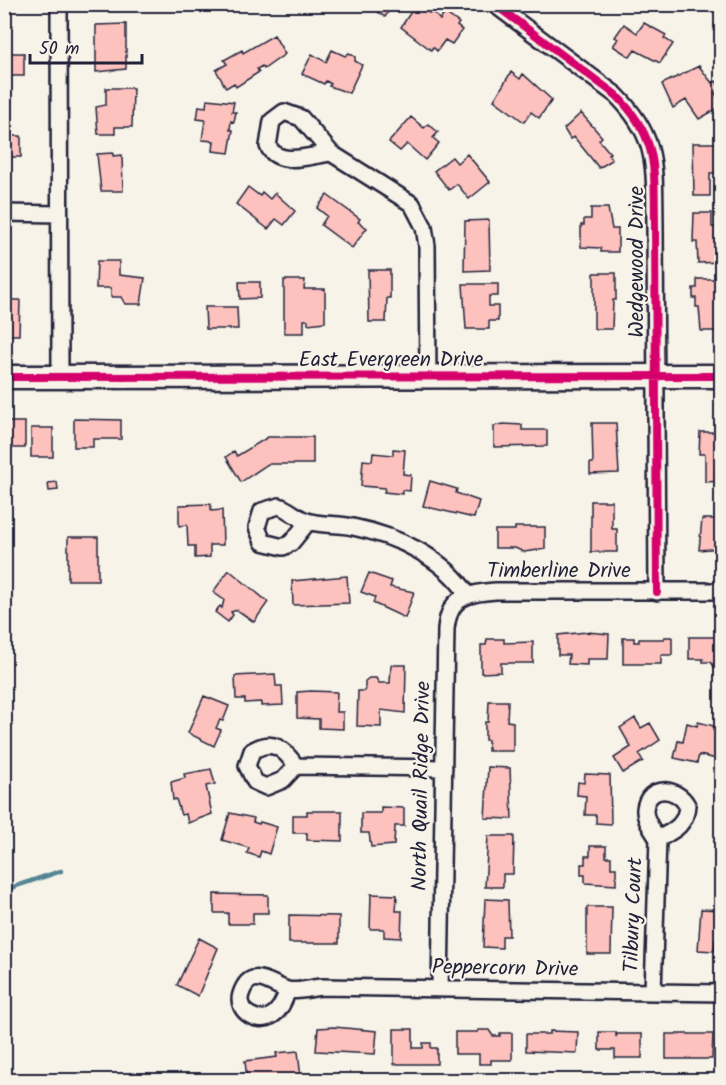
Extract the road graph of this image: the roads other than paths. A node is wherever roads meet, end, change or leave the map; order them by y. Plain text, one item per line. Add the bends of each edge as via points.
1 (59, 4) edge
2 (494, 4) edge
3 (331, 153) dead end
4 (4, 213) edge
5 (59, 214) junction
6 (722, 376) edge
7 (4, 377) edge
8 (60, 377) junction
9 (656, 377) junction
10 (428, 378) junction
11 (308, 522) dead end
12 (722, 591) edge
13 (657, 592) junction
14 (468, 595) junction
15 (296, 766) dead end
16 (444, 768) junction
17 (658, 839) dead end
18 (440, 989) junction
19 (288, 990) dead end
20 (653, 993) junction
21 (722, 993) edge

1 - 5 street
2 - 9 street, Wedgewood Drive via 616,95 645,130 654,175
3 - 10 street via 412,204 420,215 427,246
4 - 5 street
5 - 8 street
6 - 9 street, East Evergreen Drive
7 - 8 street, East Evergreen Drive
8 - 10 street, East Evergreen Drive
9 - 10 street, East Evergreen Drive
9 - 13 street, Wedgewood Drive
11 - 14 street via 354,527 387,536 442,565
12 - 13 street, Timberline Drive
13 - 14 street, Timberline Drive via 496,591
14 - 16 street, North Quail Ridge Drive via 454,603 447,615
15 - 16 street
16 - 18 street, North Quail Ridge Drive
17 - 20 street, Tilbury Court
18 - 19 street, Peppercorn Drive
18 - 20 street, Peppercorn Drive
20 - 21 street, Peppercorn Drive

